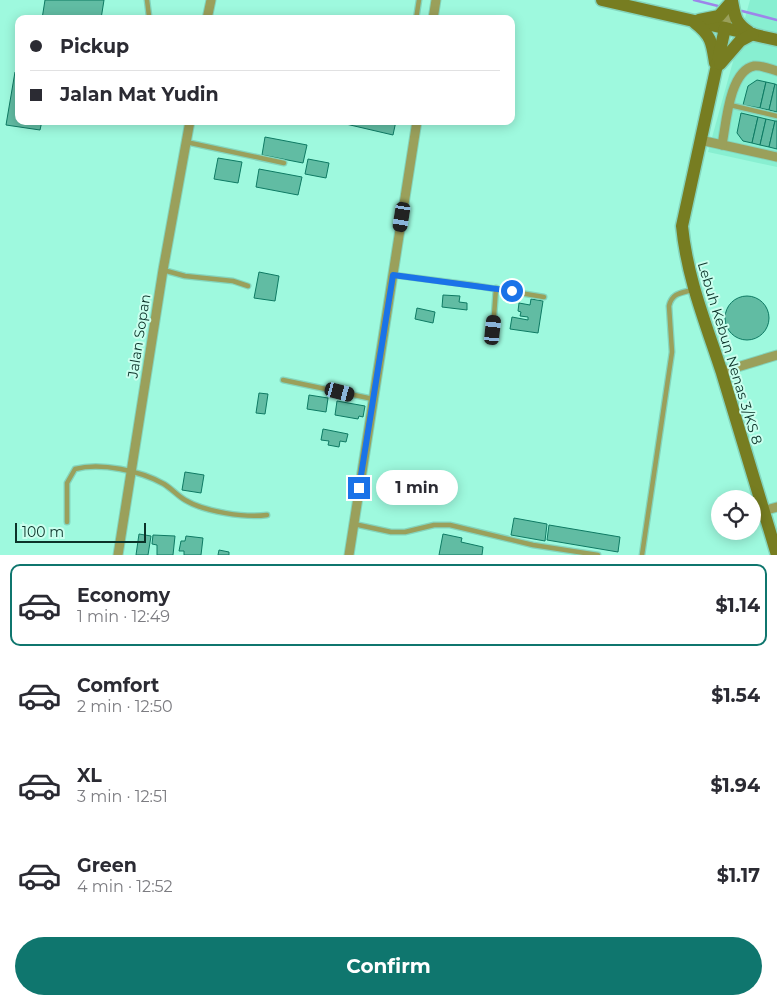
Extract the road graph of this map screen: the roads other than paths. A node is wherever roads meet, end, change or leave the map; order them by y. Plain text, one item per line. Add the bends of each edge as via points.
1 (147, 0) edge
2 (210, 0) edge
3 (419, 0) edge
4 (436, 0) edge
5 (602, 0) edge
6 (732, 0) edge
7 (149, 15) edge
8 (208, 15) edge
9 (417, 15) edge
10 (434, 15) edge
11 (692, 20) junction
12 (725, 28) junction
13 (753, 34) junction
14 (777, 40) edge
15 (716, 68) junction
16 (777, 71) edge
17 (730, 105) junction
18 (777, 116) edge
19 (189, 125) edge
20 (416, 125) edge
21 (700, 140) junction
22 (186, 142) junction
23 (722, 145) junction
24 (777, 158) edge
25 (284, 163) dead end
26 (163, 270) junction
27 (393, 275) junction
28 (248, 286) dead end
29 (496, 288) junction
30 (694, 290) junction
31 (544, 297) dead end
32 (493, 330) dead end
33 (777, 354) edge
34 (721, 372) junction
35 (283, 380) dead end
36 (372, 399) junction
37 (132, 471) junction
38 (777, 507) edge
39 (763, 511) junction
40 (268, 515) dead end
41 (67, 522) dead end
42 (354, 524) junction
43 (118, 555) edge
44 (349, 555) edge
45 (598, 555) edge
46 (642, 555) edge
47 (777, 555) edge

1 - 7 lane
2 - 8 street
3 - 9 lane
4 - 10 street
5 - 11 street
6 - 11 street via 718,16
6 - 12 street
6 - 13 street via 735,17
11 - 12 street
11 - 15 street via 710,37
12 - 13 street
12 - 15 street, Lebuh Kebun Nenas 3/KS 8
13 - 14 street
13 - 15 street via 740,41
15 - 21 street, Lebuh Kebun Nenas 3/KS 8
16 - 17 street via 754,66 742,72 735,82
17 - 18 lane
17 - 23 street
19 - 22 street, Jalan Sopan
20 - 27 street
21 - 23 street
21 - 30 street, Lebuh Kebun Nenas 3/KS 8 via 682,226
22 - 25 lane
22 - 26 street, Jalan Sopan
23 - 24 street
26 - 28 lane
26 - 37 street, Jalan Sopan
27 - 29 lane
27 - 36 street
29 - 31 lane
29 - 32 lane
30 - 34 street, Lebuh Kebun Nenas 3/KS 8
30 - 46 lane via 676,294 669,306 672,352
33 - 34 street
34 - 39 street, Lebuh Kebun Nenas 3/KS 8
35 - 36 lane
36 - 42 street
37 - 40 lane via 161,483 200,507 242,516
37 - 41 lane via 86,466 75,469 67,483
37 - 43 street, Jalan Sopan
38 - 39 street
39 - 47 street, Lebuh Kebun Nenas 3/KS 8
42 - 44 street
42 - 45 lane via 391,532 450,525 533,545

